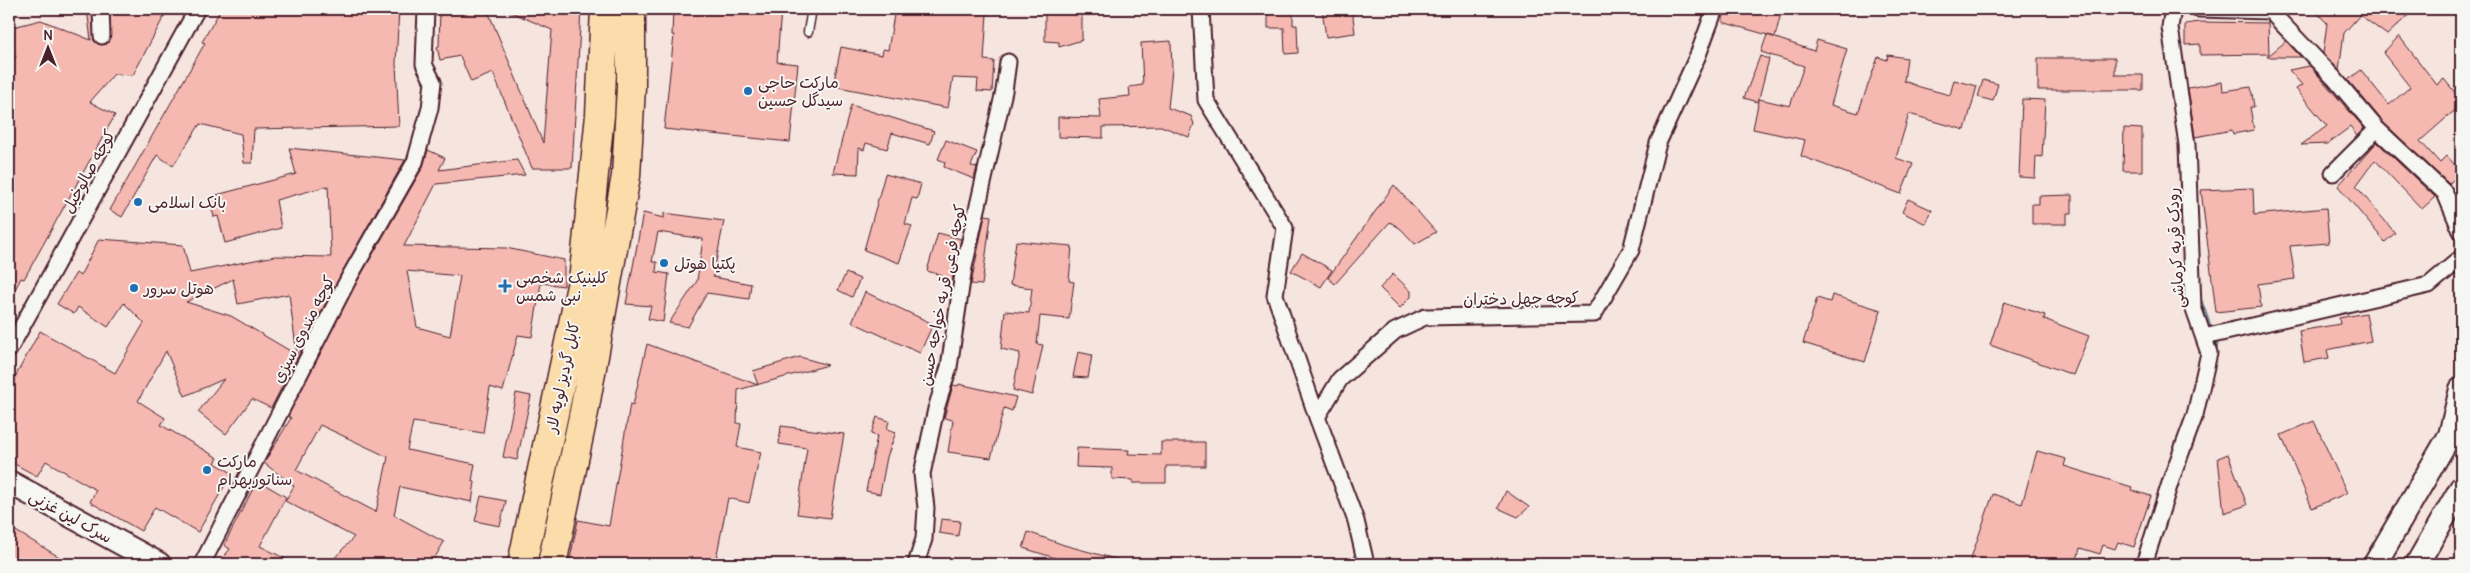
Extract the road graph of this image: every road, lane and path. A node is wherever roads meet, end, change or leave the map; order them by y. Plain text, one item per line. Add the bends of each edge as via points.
1 (101, 9) edge
2 (197, 9) edge
3 (426, 9) edge
4 (605, 9) edge
5 (631, 9) edge
6 (812, 9) edge
7 (1201, 9) edge
8 (1715, 9) edge
9 (2173, 9) edge
10 (2199, 9) edge
11 (808, 32) dead end
12 (102, 36) dead end
13 (1008, 62) dead end
14 (2377, 129) junction
15 (2333, 173) dead end
16 (2461, 231) edge
17 (2461, 258) edge
18 (2204, 337) junction
19 (9, 350) edge
20 (2461, 389) edge
21 (1317, 417) junction
22 (9, 482) edge
23 (2461, 488) edge
24 (159, 564) edge
25 (202, 564) edge
26 (522, 564) edge
27 (552, 564) edge
28 (916, 564) edge
29 (1366, 564) edge
30 (2144, 564) edge
31 (2375, 564) edge
32 (2417, 564) edge

1 - 12 street
2 - 19 street, کوچه صالوخیل
3 - 25 street, کوچه مندوی سبزی via 424,64 433,82 430,108 415,162 350,276
4 - 26 highway, کابل گردیز لویه لار via 600,115 584,272
5 - 27 highway, کابل گردیز لویه لار via 626,176 584,412
6 - 11 lane
7 - 21 street via 1206,100 1285,228 1275,295
8 - 21 street, کوچه چهل دختران via 1658,144 1630,250 1594,314 1425,317 1395,331 1340,379
9 - 18 street, رودک قریه کرماشی via 2170,27 2187,145 2193,307
10 - 14 street via 2270,11
13 - 28 street, کوچه فرعی قریه خواجه حسن via 964,266 949,367 922,474 926,508 924,539
14 - 15 street
14 - 16 street via 2445,193
17 - 18 street via 2429,285
18 - 30 street, رودک قریه کرماشی via 2209,353 2195,415
20 - 31 street via 2450,435
21 - 29 street via 1356,521
22 - 24 street, سرک لین غزنی
23 - 32 street

